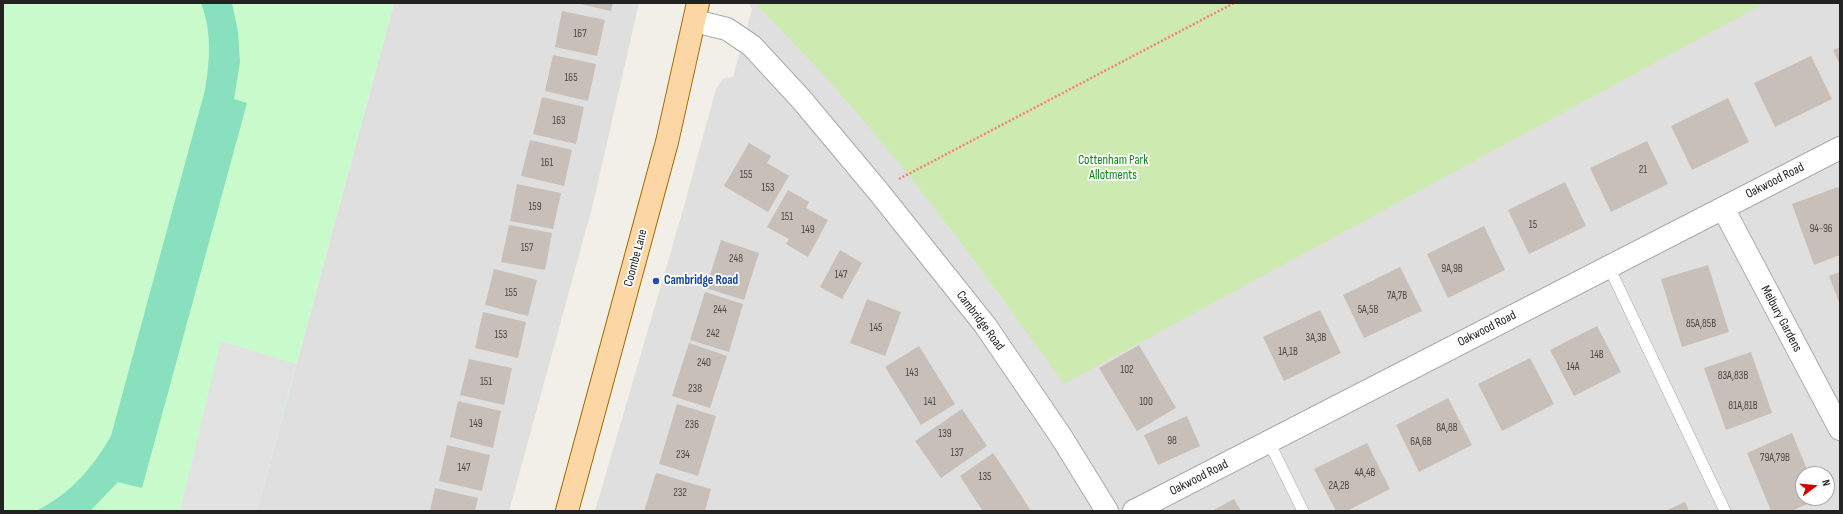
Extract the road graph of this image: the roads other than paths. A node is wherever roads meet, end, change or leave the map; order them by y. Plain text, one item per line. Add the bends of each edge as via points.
1 (697, 12) edge
2 (1840, 148) edge
3 (1723, 208) junction
4 (1609, 267) junction
5 (1840, 429) edge
6 (1270, 442) junction
7 (567, 511) edge
8 (1107, 511) edge
9 (1134, 511) edge
10 (1303, 511) edge
11 (1725, 511) edge

1 - 7 main road, Coombe Lane via 667,142
1 - 8 street, Cambridge Road via 752,46 801,99 878,191 985,325 1062,438
2 - 3 street, Oakwood Road
3 - 4 street, Oakwood Road
3 - 5 street, Melbury Gardens
4 - 6 street, Oakwood Road
4 - 11 lane
6 - 9 street, Oakwood Road
6 - 10 lane

